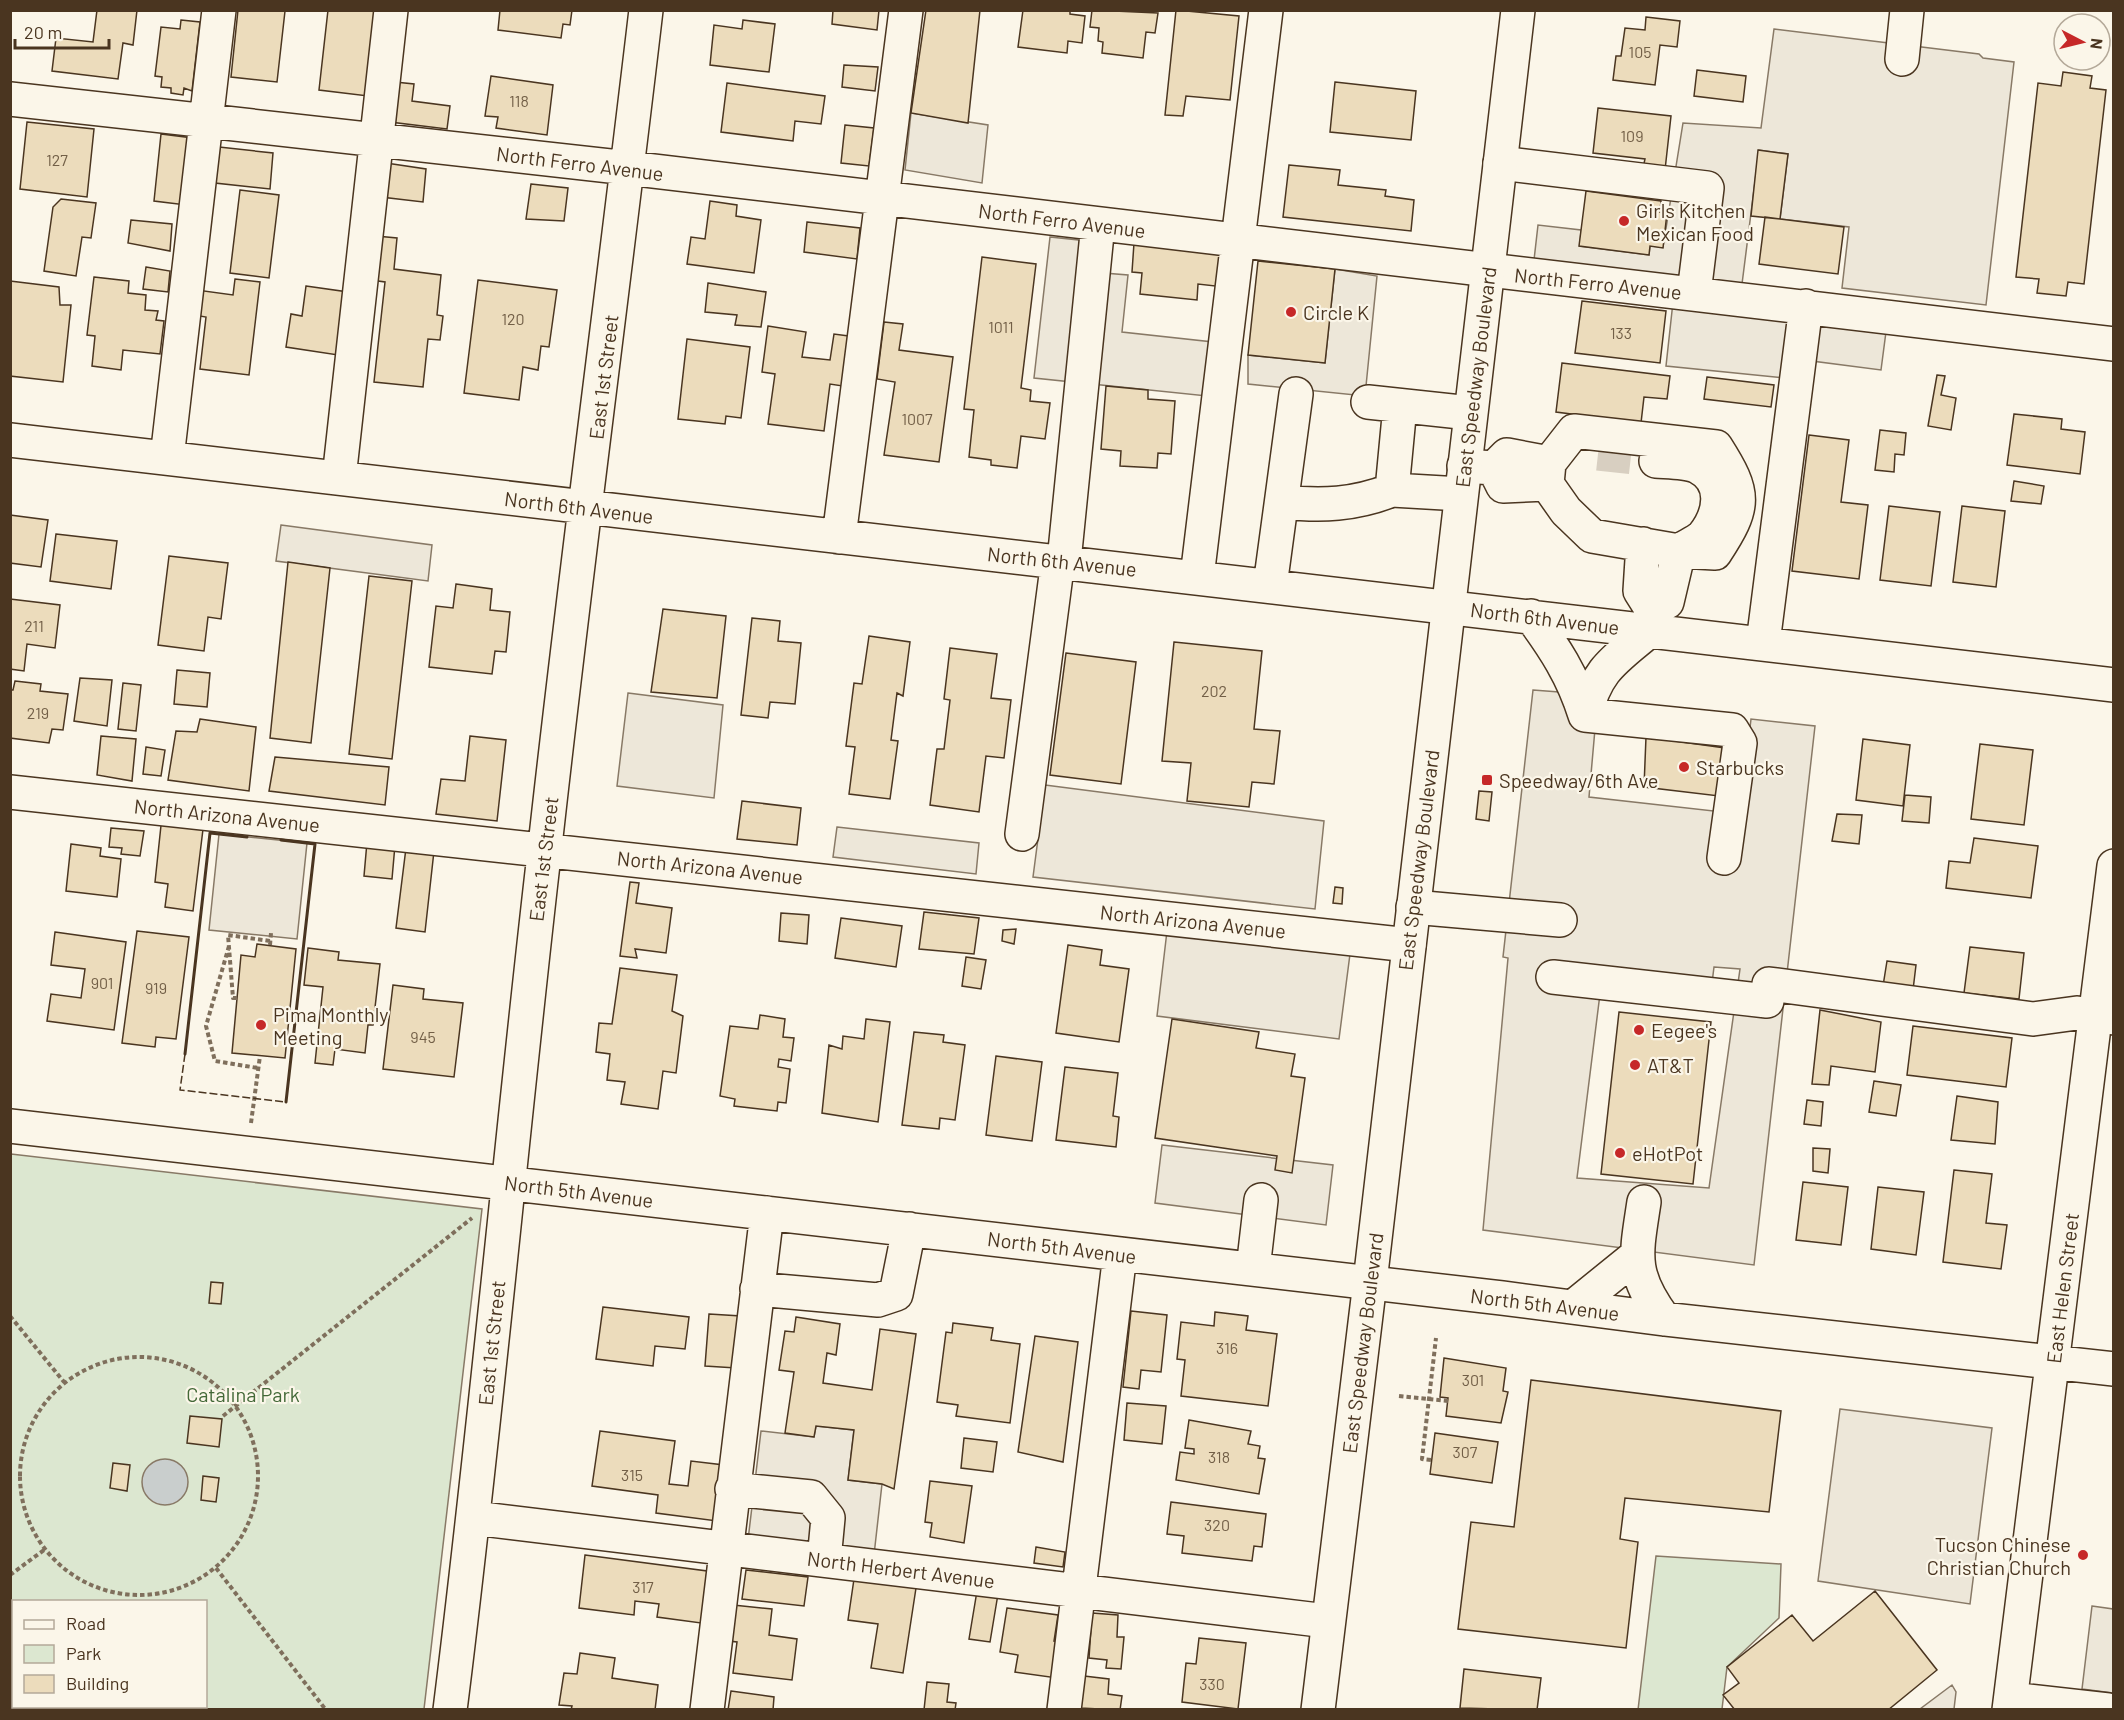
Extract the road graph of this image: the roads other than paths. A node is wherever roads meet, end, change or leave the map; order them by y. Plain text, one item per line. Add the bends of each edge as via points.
1 (219, 10) edge
2 (391, 10) edge
3 (646, 10) edge
4 (906, 10) edge
5 (1266, 10) edge
6 (1518, 10) edge
7 (1907, 10) edge
8 (1902, 59) dead end
9 (10, 99) edge
10 (205, 122) junction
11 (376, 139) junction
12 (1500, 163) junction
13 (628, 168) junction
14 (883, 199) junction
15 (1098, 224) junction
16 (1239, 240) junction
17 (1487, 270) junction
18 (1694, 293) junction
19 (1806, 306) junction
20 (2114, 344) edge
21 (1296, 394) dead end
22 (1368, 402) dead end
23 (1401, 405) junction
24 (1470, 413) junction
25 (1574, 431) junction
26 (10, 440) edge
27 (1598, 454) tunnel mouth
28 (167, 458) junction
29 (1652, 460) tunnel mouth
30 (1548, 474) junction
31 (1473, 476) junction
32 (339, 478) junction
33 (1392, 490) junction
34 (1282, 502) junction
35 (587, 507) junction
36 (839, 537) junction
37 (1643, 544) junction
38 (1679, 551) junction
39 (1061, 560) junction
40 (1197, 577) junction
41 (1270, 585) junction
42 (1449, 607) junction
43 (1531, 616) junction
44 (1651, 620) junction
45 (1763, 643) junction
46 (2114, 685) edge
47 (1585, 715) junction
48 (10, 792) edge
49 (1022, 834) dead end
50 (544, 849) junction
51 (1724, 858) dead end
52 (2114, 866) edge
53 (1413, 907) junction
54 (1560, 920) dead end
55 (1409, 945) junction
56 (1552, 977) dead end
57 (2105, 1017) edge
58 (10, 1126) edge
59 (507, 1183) junction
60 (1262, 1200) dead end
61 (1644, 1202) dead end
62 (767, 1213) junction
63 (909, 1229) junction
64 (1120, 1254) junction
65 (1636, 1256) junction
66 (1253, 1269) junction
67 (1370, 1282) junction
68 (757, 1288) junction
69 (1573, 1307) junction
70 (1664, 1319) junction
71 (2053, 1362) junction
72 (2114, 1369) edge
73 (732, 1489) junction
74 (474, 1518) junction
75 (725, 1548) junction
76 (824, 1560) junction
77 (1077, 1590) junction
78 (1327, 1621) junction
79 (2010, 1704) edge
80 (450, 1710) edge
81 (706, 1710) edge
82 (1064, 1710) edge
83 (1318, 1710) edge
84 (2108, 1710) edge

1 - 10 street
2 - 11 street
3 - 13 street, East 1st Street
4 - 14 street
5 - 16 street
6 - 12 street, East Speedway Boulevard
7 - 8 street
9 - 10 street, North Ferro Avenue
10 - 11 street, North Ferro Avenue
10 - 28 street
11 - 13 street, North Ferro Avenue
11 - 32 street
12 - 17 street, East Speedway Boulevard
12 - 18 street via 1707,188
13 - 14 street, North Ferro Avenue
13 - 35 street, East 1st Street
14 - 15 street, North Ferro Avenue
14 - 36 street
15 - 16 street, North Ferro Avenue
15 - 39 street
16 - 17 street, North Ferro Avenue
16 - 40 street
17 - 18 street, North Ferro Avenue
17 - 24 street, East Speedway Boulevard
18 - 19 street, North Ferro Avenue
19 - 20 street, North Ferro Avenue
19 - 45 street
21 - 34 street
22 - 23 street
23 - 24 street
23 - 33 street
24 - 31 street, East Speedway Boulevard
25 - 27 street via 1582,452
25 - 30 street
25 - 38 street via 1716,447 1736,478 1735,522 1715,553
26 - 28 street, North 6th Avenue
28 - 32 street, North 6th Avenue
29 - 38 street via 1697,466 1712,478 1719,496 1716,514 1702,537
30 - 31 street via 1507,455
30 - 37 street via 1566,511 1592,536
31 - 33 street
31 - 42 street, East Speedway Boulevard
32 - 35 street, North 6th Avenue
33 - 34 street via 1350,504
34 - 41 street
35 - 36 street, North 6th Avenue
35 - 50 street, East 1st Street
36 - 39 street, North 6th Avenue
37 - 38 street
37 - 44 street via 1640,591
38 - 44 street via 1667,602
39 - 40 street, North 6th Avenue
39 - 49 street
40 - 41 street, North 6th Avenue
41 - 42 street, North 6th Avenue
42 - 43 street, North 6th Avenue
42 - 53 street, East Speedway Boulevard
43 - 44 street, North 6th Avenue
43 - 47 street via 1561,656
44 - 45 street, North 6th Avenue
44 - 47 street via 1602,671
45 - 46 street, North 6th Avenue
47 - 51 street via 1732,730 1740,743
48 - 50 street, North Arizona Avenue
50 - 55 street, North Arizona Avenue
50 - 59 street, East 1st Street
52 - 57 street, East Helen Street
53 - 54 street
53 - 55 street, East Speedway Boulevard
55 - 67 street, East Speedway Boulevard
56 - 57 street via 1768,992 2033,1019 2077,1013
57 - 71 street, East Helen Street
58 - 59 street, North 5th Avenue
59 - 62 street, North 5th Avenue
59 - 74 street, East 1st Street
60 - 66 street
61 - 65 street
62 - 63 street, North 5th Avenue
62 - 68 street
63 - 64 street, North 5th Avenue
63 - 68 street via 896,1294 878,1300
64 - 66 street, North 5th Avenue
64 - 77 street
65 - 69 street
65 - 70 street via 1650,1300
66 - 67 street, North 5th Avenue
67 - 69 street, North 5th Avenue
67 - 78 street, East Speedway Boulevard
68 - 73 street
69 - 70 street, North 5th Avenue
70 - 71 street, North 5th Avenue
71 - 72 street, North 5th Avenue
71 - 79 street, East Helen Street
73 - 75 street
73 - 76 street via 811,1497 828,1518
74 - 75 street, North Herbert Avenue
74 - 80 street, East 1st Street
75 - 76 street, North Herbert Avenue
75 - 81 street
76 - 77 street, North Herbert Avenue
77 - 78 street, North Herbert Avenue
77 - 82 street
78 - 83 street, East Speedway Boulevard
79 - 84 street

